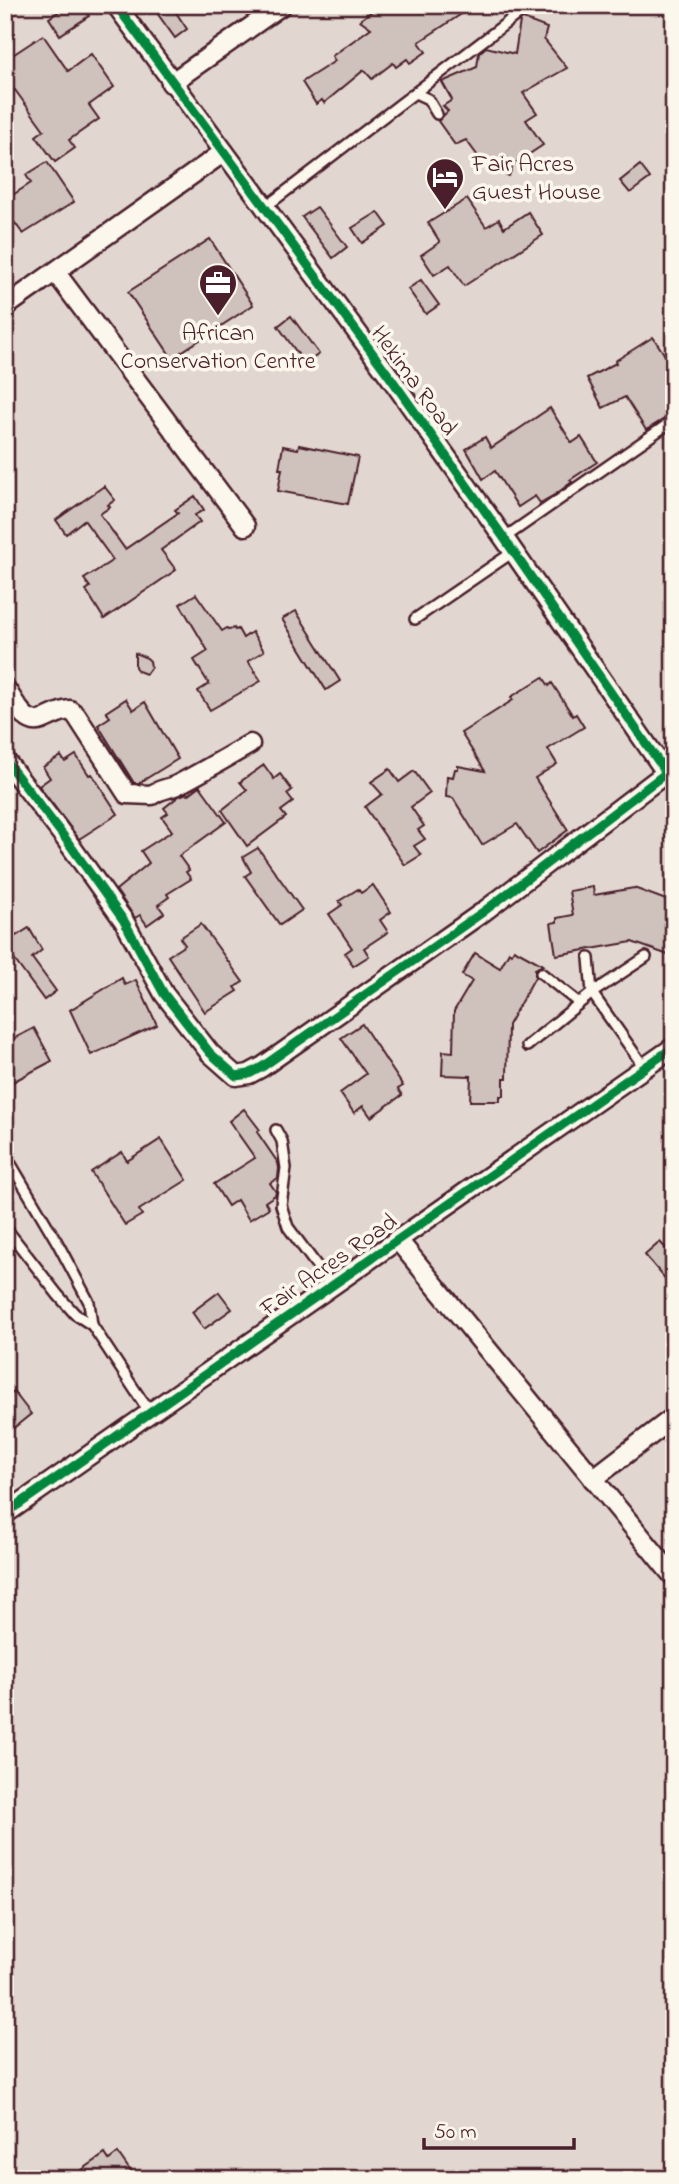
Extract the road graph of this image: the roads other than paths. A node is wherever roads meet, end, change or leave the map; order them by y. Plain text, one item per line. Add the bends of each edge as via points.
1 (116, 5) edge
2 (282, 5) edge
3 (518, 14) dead end
4 (171, 83) junction
5 (415, 93) junction
6 (437, 114) dead end
7 (224, 152) junction
8 (264, 208) junction
9 (55, 273) junction
10 (5, 307) edge
11 (674, 420) edge
12 (244, 526) dead end
13 (509, 545) junction
14 (415, 619) dead end
15 (5, 688) edge
16 (250, 744) dead end
17 (5, 760) edge
18 (670, 778) edge
19 (646, 957) dead end
20 (589, 958) dead end
21 (541, 973) dead end
22 (592, 993) junction
23 (579, 1003) junction
24 (527, 1046) dead end
25 (674, 1047) edge
26 (644, 1067) junction
27 (276, 1130) dead end
28 (7, 1160) edge
29 (5, 1227) edge
30 (397, 1239) junction
31 (331, 1285) junction
32 (92, 1325) junction
33 (150, 1413) junction
34 (674, 1417) edge
35 (593, 1479) junction
36 (5, 1514) edge
37 (674, 1577) edge

1 - 4 street, Hekima Road
2 - 4 street
3 - 5 lane
4 - 7 street, Hekima Road
5 - 6 lane via 428,99
5 - 8 lane
7 - 8 street, Hekima Road
7 - 9 street
8 - 13 street, Hekima Road
9 - 10 street
9 - 12 street
11 - 13 lane
13 - 14 lane
13 - 18 street, Hekima Road
15 - 16 street via 31,721 62,711 76,715 127,794 152,795 165,790
17 - 18 street via 124,921 164,994 210,1053 236,1076 262,1067
19 - 22 lane
20 - 22 lane
21 - 23 lane
22 - 23 lane
22 - 26 lane
23 - 24 lane
25 - 26 street, Fair Acres Road
26 - 30 street, Fair Acres Road
27 - 31 lane via 286,1168 284,1217
28 - 32 lane via 89,1302
29 - 32 lane via 58,1295
30 - 31 street, Fair Acres Road
30 - 35 street
31 - 33 street, Fair Acres Road
32 - 33 lane
33 - 36 street, Fair Acres Road
34 - 35 street
35 - 37 street

